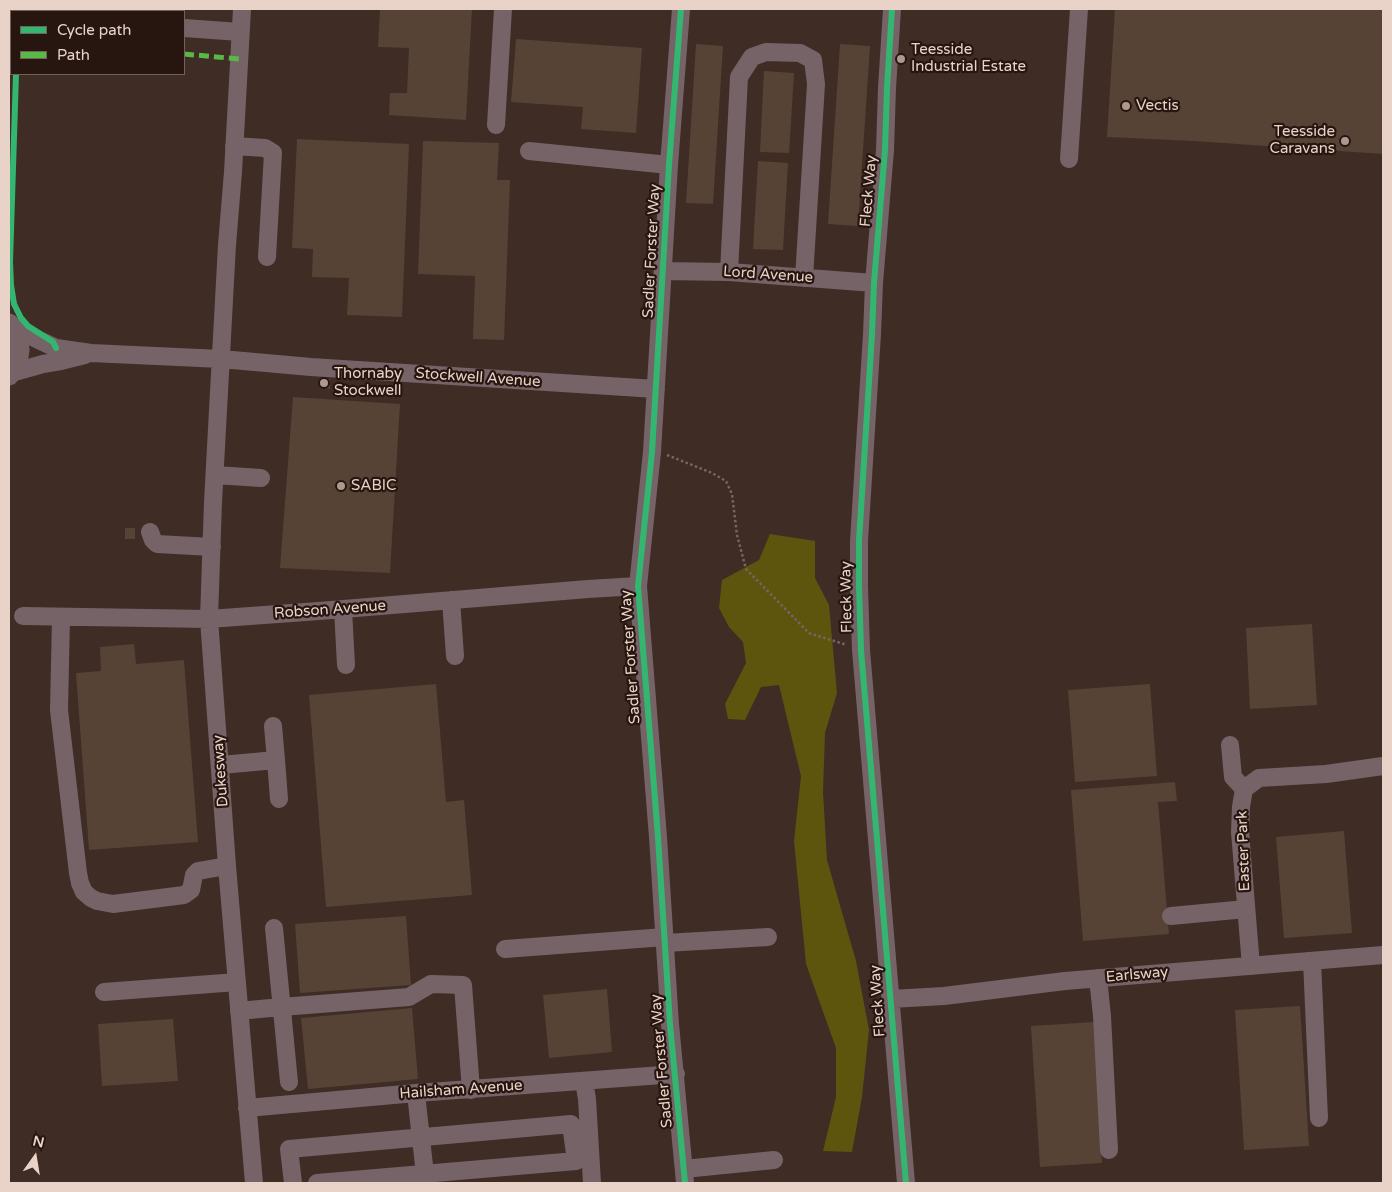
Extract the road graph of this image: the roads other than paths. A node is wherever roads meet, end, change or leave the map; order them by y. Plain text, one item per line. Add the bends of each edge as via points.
1 (242, 9) edge
2 (503, 9) edge
3 (681, 9) edge
4 (892, 9) edge
5 (1079, 9) edge
6 (185, 28) edge
7 (240, 32) junction
8 (496, 126) dead end
9 (234, 146) junction
10 (529, 151) dead end
11 (1069, 159) dead end
12 (670, 165) junction
13 (266, 257) dead end
14 (663, 271) junction
15 (729, 272) junction
16 (804, 278) junction
17 (874, 283) junction
18 (10, 326) edge
19 (90, 354) junction
20 (221, 359) junction
21 (10, 374) edge
22 (656, 389) junction
23 (215, 475) junction
24 (261, 478) dead end
25 (150, 532) dead end
26 (212, 547) junction
27 (638, 586) junction
28 (451, 600) junction
29 (343, 609) junction
30 (23, 616) dead end
31 (61, 616) junction
32 (209, 619) junction
33 (455, 656) dead end
34 (346, 665) dead end
35 (273, 726) dead end
36 (1230, 745) dead end
37 (276, 760) junction
38 (221, 765) junction
39 (1383, 766) edge
40 (1244, 789) junction
41 (279, 799) dead end
42 (227, 866) junction
43 (1246, 909) junction
44 (1171, 916) dead end
45 (274, 928) dead end
46 (768, 937) dead end
47 (665, 940) junction
48 (505, 949) dead end
49 (1383, 955) edge
50 (1312, 961) junction
51 (1251, 966) junction
52 (1098, 978) junction
53 (237, 982) junction
54 (104, 992) dead end
55 (891, 999) junction
56 (281, 1007) junction
57 (239, 1011) junction
58 (676, 1074) junction
59 (584, 1081) junction
60 (289, 1082) dead end
61 (471, 1090) junction
62 (416, 1093) junction
63 (247, 1108) junction
64 (1319, 1118) dead end
65 (421, 1137) junction
66 (1109, 1150) dead end
67 (774, 1160) dead end
68 (684, 1176) edge
69 (426, 1178) edge
70 (254, 1183) edge
71 (293, 1183) edge
72 (317, 1183) edge
73 (592, 1183) edge
74 (906, 1183) edge

1 - 7 street, Dukesway
2 - 8 street
3 - 12 street, Sadler Forster Way
4 - 17 street, Fleck Way
5 - 11 street
6 - 7 street
7 - 9 street, Dukesway
9 - 13 street via 265,148 273,153
9 - 20 street, Dukesway
10 - 12 street
12 - 14 street, Sadler Forster Way
14 - 15 street, Lord Avenue
14 - 22 street, Sadler Forster Way
15 - 16 street, Lord Avenue
15 - 16 street via 739,77 752,57 766,52 800,53 813,60 816,84
16 - 17 street, Lord Avenue
17 - 55 street, Fleck Way via 859,541 861,650
18 - 19 street, Stockwell Avenue via 56,348
18 - 21 main road via 19,350
19 - 20 street, Stockwell Avenue
19 - 21 street, Stockwell Avenue
20 - 22 street, Stockwell Avenue
20 - 23 street, Dukesway
22 - 27 street, Sadler Forster Way
23 - 24 street
23 - 26 street, Dukesway
25 - 26 street via 157,544
26 - 32 street, Dukesway
27 - 28 street, Robson Avenue
27 - 47 street, Sadler Forster Way
28 - 29 street, Robson Avenue
28 - 33 street
29 - 32 street, Robson Avenue
29 - 34 street
30 - 31 street, Robson Avenue
31 - 32 street, Robson Avenue
31 - 42 street via 58,710 78,873 84,892 97,901 113,904 184,895 191,890 198,871
32 - 38 street, Dukesway
35 - 37 street
36 - 40 street via 1233,777
37 - 38 street
37 - 41 street
38 - 42 street, Dukesway
39 - 40 street, Easter Park via 1259,778
40 - 43 street, Easter Park via 1240,832
42 - 53 street, Dukesway
43 - 44 street
43 - 51 street, Easter Park
45 - 56 street
46 - 47 street
47 - 48 street
47 - 58 street, Sadler Forster Way
49 - 50 street, Earlsway
50 - 51 street, Earlsway
50 - 64 street
51 - 52 street, Earlsway
52 - 55 street, Earlsway
52 - 66 street
53 - 54 street
53 - 57 street, Dukesway
55 - 74 street, Fleck Way
56 - 57 street
56 - 60 street
56 - 61 street via 409,997 431,984 464,986
57 - 63 street, Dukesway
58 - 59 street, Hailsham Avenue
58 - 68 street, Sadler Forster Way
59 - 61 street, Hailsham Avenue
59 - 73 street
61 - 62 street, Hailsham Avenue
62 - 63 street, Hailsham Avenue
62 - 65 street
63 - 70 street, Dukesway
65 - 69 street
65 - 69 street via 571,1124 576,1161
65 - 71 street via 289,1149
67 - 68 street
69 - 72 street

